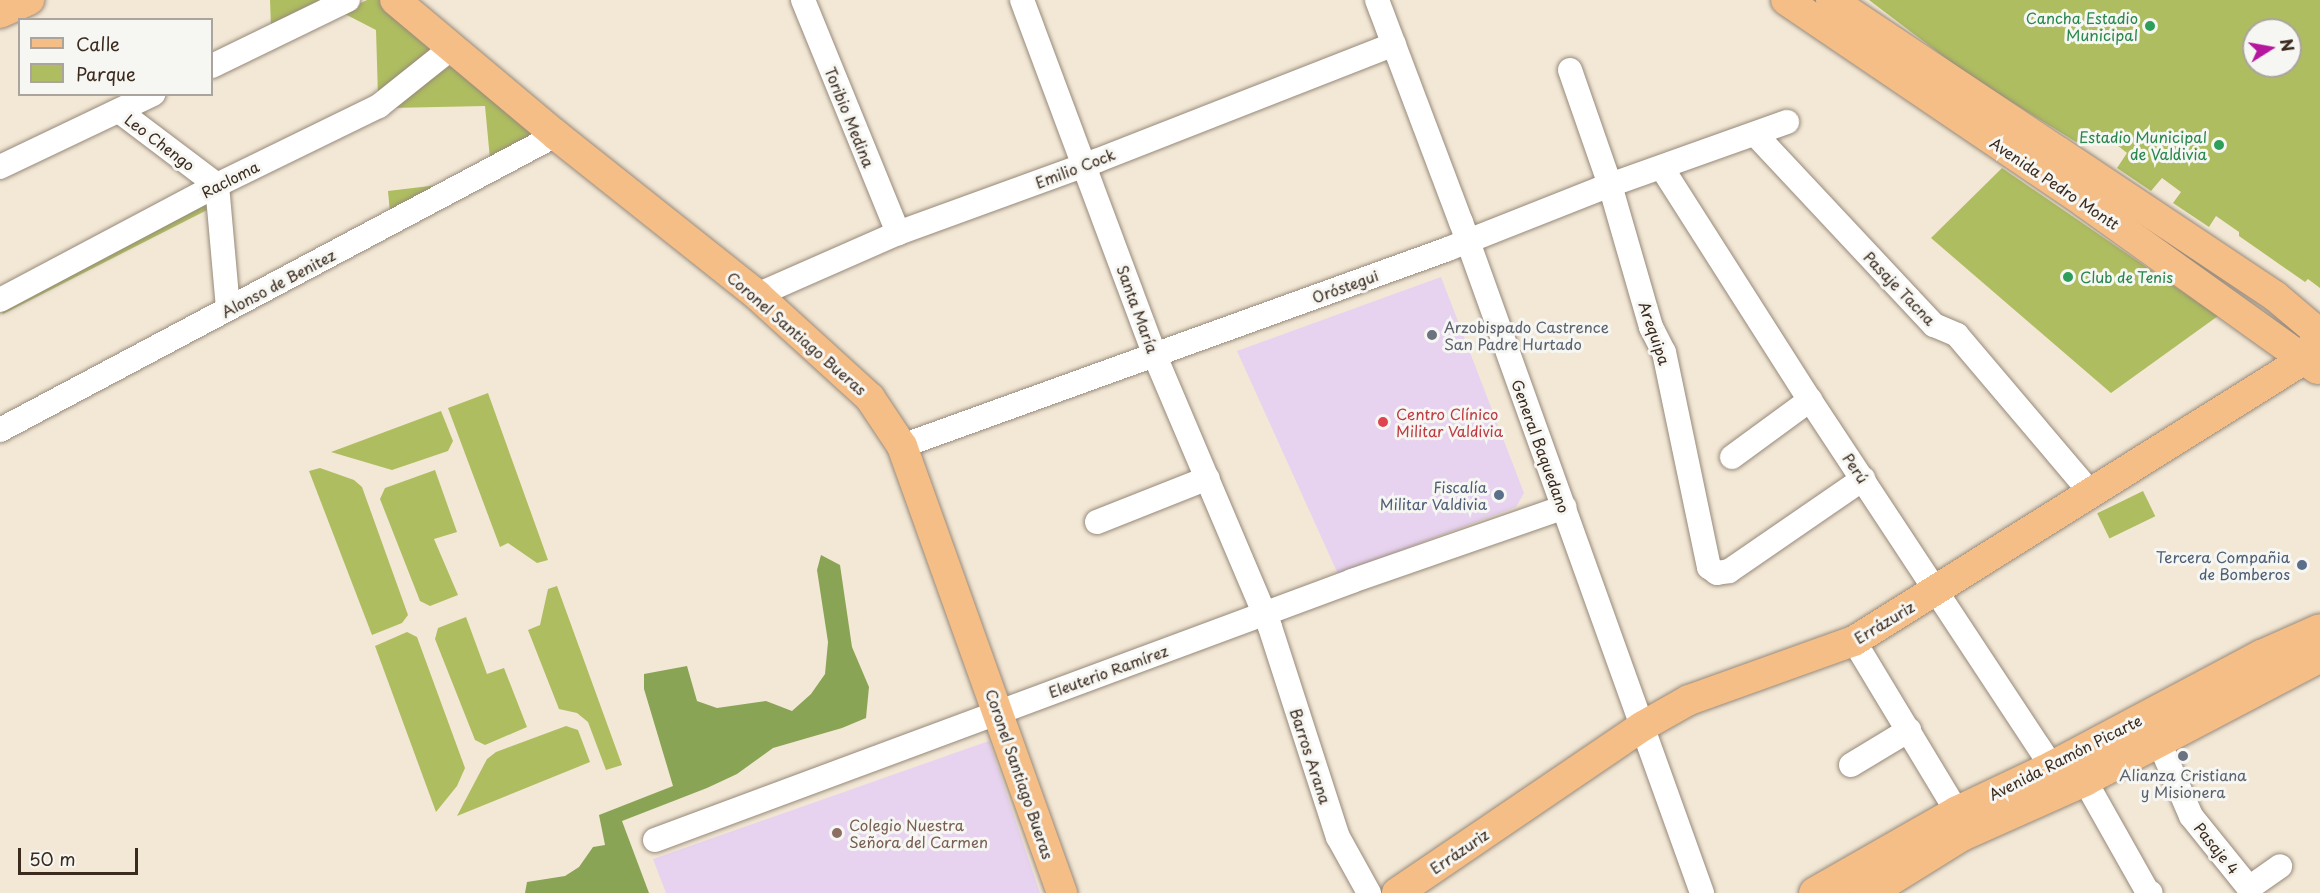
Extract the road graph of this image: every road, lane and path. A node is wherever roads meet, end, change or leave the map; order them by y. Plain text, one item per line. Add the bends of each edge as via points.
1 (30, 0) edge
2 (348, 0) edge
3 (395, 0) edge
4 (803, 0) edge
5 (1022, 0) edge
6 (1377, 0) edge
7 (1786, 0) edge
8 (1831, 0) edge
9 (0, 13) edge
10 (1394, 44) junction
11 (453, 47) junction
12 (213, 66) edge
13 (1570, 70) dead end
14 (149, 96) edge
15 (119, 111) junction
16 (1787, 122) dead end
17 (1755, 134) junction
18 (556, 135) junction
19 (1084, 165) junction
20 (0, 166) edge
21 (1662, 168) junction
22 (217, 185) junction
23 (1610, 185) junction
24 (2093, 192) junction
25 (898, 233) junction
26 (1467, 241) junction
27 (757, 295) junction
28 (0, 300) edge
29 (228, 309) junction
30 (2320, 334) edge
31 (1155, 356) junction
32 (2316, 361) edge
33 (1810, 400) junction
34 (0, 430) edge
35 (902, 446) junction
36 (1732, 457) dead end
37 (1208, 478) junction
38 (1863, 478) junction
39 (2092, 494) junction
40 (1564, 507) junction
41 (1097, 522) dead end
42 (1936, 591) junction
43 (1264, 613) junction
44 (2320, 630) edge
45 (1854, 641) junction
46 (2302, 667) edge
47 (999, 712) junction
48 (1643, 726) junction
49 (1909, 730) junction
50 (2158, 740) junction
51 (1851, 765) dead end
52 (2052, 768) junction
53 (2084, 779) junction
54 (1957, 812) junction
55 (656, 840) dead end
56 (2280, 866) dead end
57 (1062, 893) edge
58 (1369, 893) edge
59 (1397, 893) edge
60 (1702, 893) edge
61 (1815, 893) edge
62 (1866, 893) edge
63 (2151, 893) edge

1 - 9 main road
2 - 12 street
3 - 11 main road, Coronel Santiago Bueras
4 - 25 street, Toribio Medina
5 - 19 street, Santa María
6 - 10 street, General Baquedano
7 - 24 main road, Avenida Pedro Montt
8 - 24 main road, Avenida Pedro Montt
10 - 19 street, Emilio Cock
10 - 26 street, General Baquedano
11 - 18 main road, Coronel Santiago Bueras
11 - 22 street, Racloma via 379,106
13 - 23 street, Arequipa
14 - 15 street
15 - 20 street
15 - 22 street, Leo Chengo
16 - 17 street, Oróstegui
17 - 21 street, Oróstegui
17 - 39 street, Pasaje Tacna via 1934,325 1957,335
18 - 27 main road, Coronel Santiago Bueras
18 - 29 street, Alonso de Benitez
19 - 25 street, Emilio Cock
19 - 31 street, Santa María
21 - 23 street, Oróstegui
21 - 33 street, Perú
22 - 28 street, Racloma
22 - 29 street
23 - 26 street, Oróstegui
23 - 38 street, Arequipa via 1651,327 1664,352 1709,567 1717,573 1729,571
24 - 30 main road, Avenida Pedro Montt via 2275,296
24 - 32 main road, Avenida Pedro Montt
25 - 27 street, Emilio Cock
26 - 31 street, Oróstegui
26 - 40 street, General Baquedano
27 - 35 main road, Coronel Santiago Bueras via 870,398
29 - 34 street, Alonso de Benitez
30 - 32 main road, Errázuriz
31 - 35 street, Oróstegui
31 - 37 street, Santa María
32 - 39 main road, Errázuriz
33 - 36 street
33 - 38 street, Perú
35 - 47 main road, Coronel Santiago Bueras
37 - 41 street
37 - 43 street, Santa María
38 - 42 street, Perú
39 - 42 main road, Errázuriz
40 - 43 street, Eleuterio Ramírez
40 - 48 street, General Baquedano
42 - 45 main road, Errázuriz
42 - 52 street, Perú
43 - 47 street, Eleuterio Ramírez
43 - 58 street, Barros Arana via 1338,837
44 - 46 highway, Avenida Ramón Picarte
45 - 48 main road, Errázuriz via 1689,700
45 - 49 street
46 - 50 highway, Avenida Ramón Picarte
46 - 52 highway, Avenida Ramón Picarte
47 - 55 street, Eleuterio Ramírez
47 - 57 main road, Coronel Santiago Bueras
48 - 59 main road, Errázuriz
48 - 60 street, General Baquedano
49 - 51 street
49 - 54 street
50 - 53 highway, Avenida Ramón Picarte
50 - 56 street, Pasaje 4 via 2191,816 2249,888
52 - 54 highway, Avenida Ramón Picarte
53 - 62 highway, Avenida Ramón Picarte via 1959,835
53 - 63 street
54 - 61 highway, Avenida Ramón Picarte

